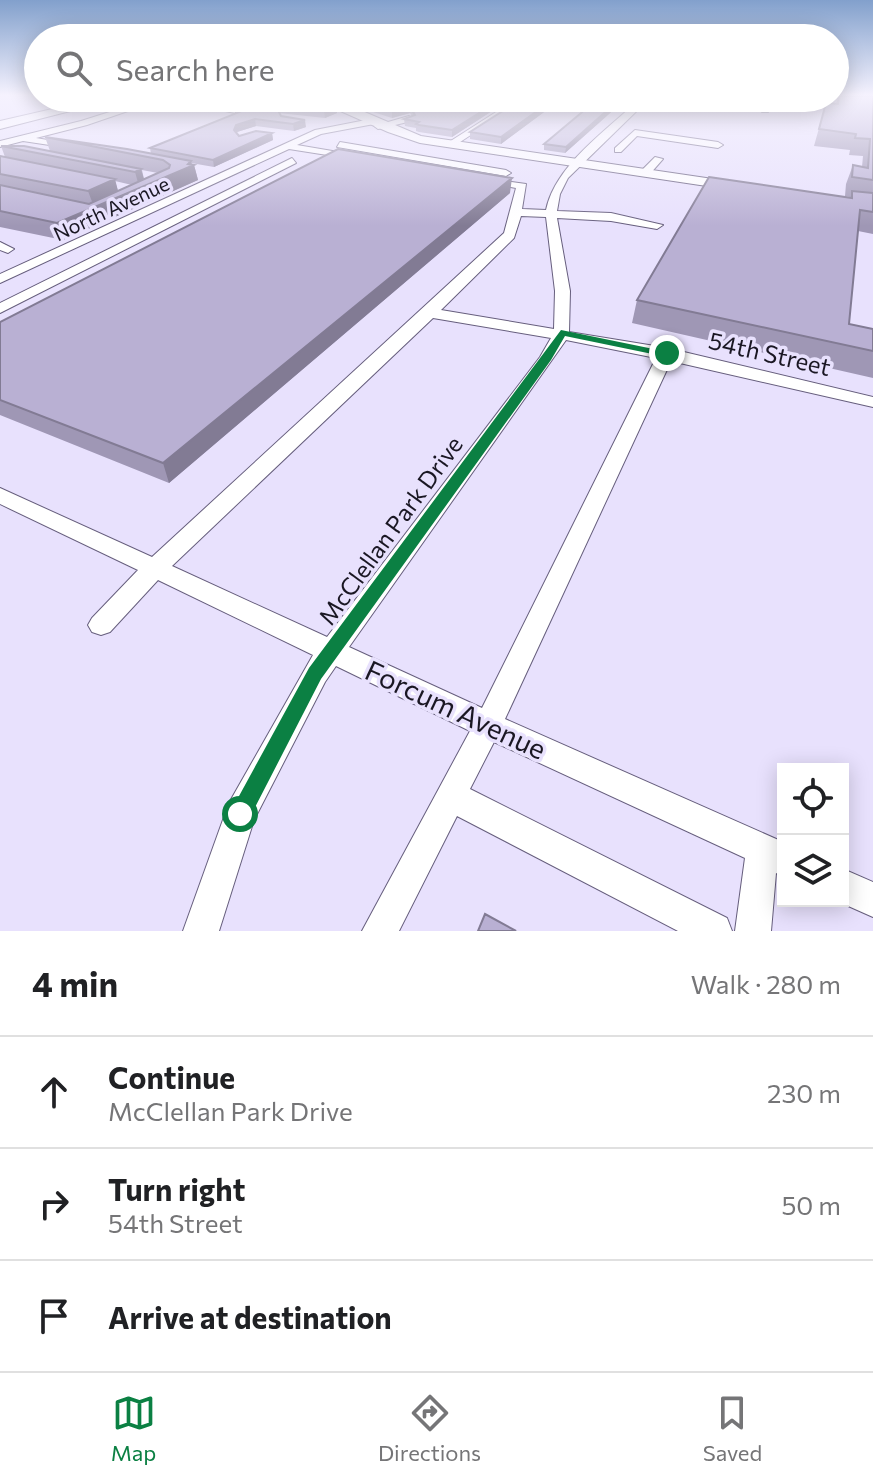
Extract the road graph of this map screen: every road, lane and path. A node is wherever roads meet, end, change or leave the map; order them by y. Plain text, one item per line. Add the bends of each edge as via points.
1 (30, 139) edge
2 (298, 139) edge
3 (424, 139) edge
4 (458, 139) edge
5 (603, 139) edge
6 (629, 139) edge
7 (680, 139) edge
8 (281, 144) junction
9 (451, 144) junction
10 (62, 145) junction
11 (253, 145) edge
12 (718, 145) dead end
13 (90, 150) edge
14 (618, 150) dead end
15 (0, 155) edge
16 (658, 159) dead end
17 (292, 161) dead end
18 (578, 163) junction
19 (204, 172) dead end
20 (645, 173) junction
21 (223, 176) junction
22 (252, 181) junction
23 (757, 190) edge
24 (516, 212) junction
25 (550, 213) junction
26 (657, 225) dead end
27 (30, 265) junction
28 (66, 275) junction
29 (0, 279) edge
30 (0, 309) edge
31 (430, 313) junction
32 (561, 333) junction
33 (667, 353) junction
34 (873, 402) edge
35 (0, 495) edge
36 (154, 569) junction
37 (101, 625) dead end
38 (334, 652) junction
39 (488, 725) junction
40 (451, 796) junction
41 (773, 854) edge
42 (849, 889) edge
43 (873, 900) edge
44 (201, 931) edge
45 (380, 931) edge
46 (714, 931) edge
47 (753, 931) edge

1 - 10 street
2 - 8 street, North Avenue
3 - 9 main road
4 - 9 street
5 - 18 street
6 - 14 street
7 - 12 street
8 - 11 street
8 - 21 street, North Avenue
8 - 24 street via 522,186
9 - 18 main road
10 - 13 street
10 - 15 street
16 - 20 street
17 - 22 street
18 - 20 main road
18 - 25 street via 553,191
19 - 21 street
20 - 23 main road
21 - 22 street
21 - 27 street, North Avenue
22 - 28 street
24 - 25 street
24 - 31 street via 510,235
25 - 26 street
25 - 32 street, McClellan Park Drive via 565,297
27 - 28 street
27 - 29 street, North Avenue
28 - 30 street
31 - 32 street, 54th Street
31 - 36 street
32 - 33 street, 54th Street
32 - 38 street, McClellan Park Drive
33 - 34 street, 54th Street
33 - 39 street
35 - 36 street, Forcum Avenue
36 - 37 street
36 - 38 street, Forcum Avenue
38 - 39 street, Forcum Avenue
38 - 44 street, McClellan Park Drive via 315,674 240,814
39 - 40 street
39 - 41 street, Forcum Avenue
40 - 45 street
40 - 46 street
41 - 47 street
42 - 43 street

